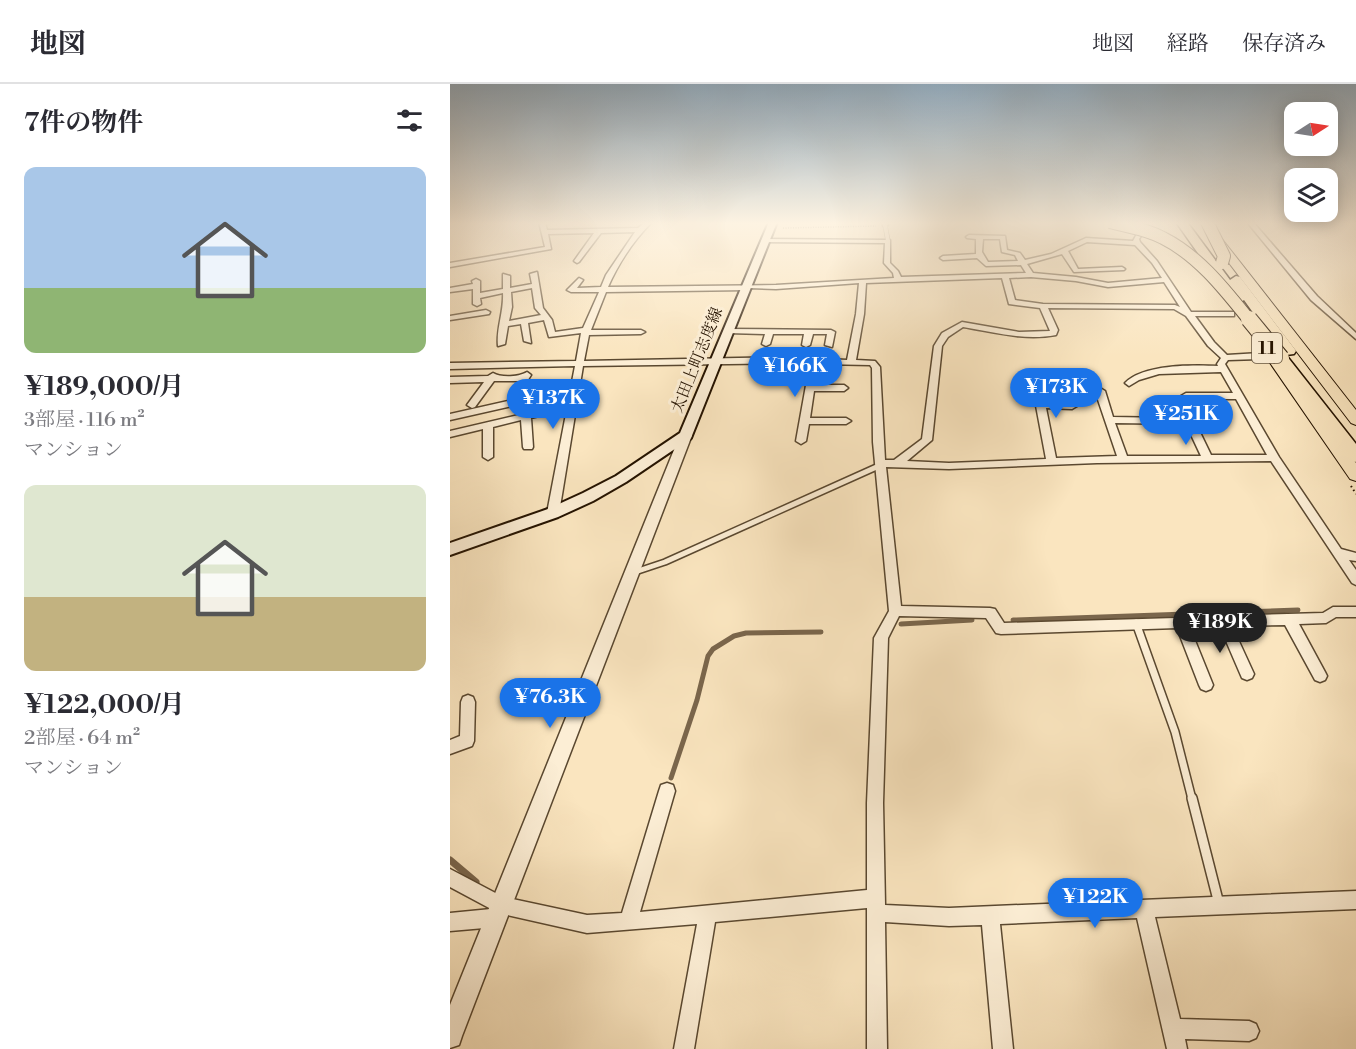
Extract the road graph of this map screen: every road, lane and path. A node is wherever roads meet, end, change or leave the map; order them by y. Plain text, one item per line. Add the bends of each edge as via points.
1 (615, 267) edge
2 (754, 267) edge
3 (890, 267) edge
4 (1026, 267) edge
5 (1074, 267) edge
6 (1158, 267) edge
7 (1203, 267) edge
8 (1211, 267) edge
9 (1213, 267) edge
10 (1226, 267) edge
11 (1239, 267) edge
12 (1288, 267) edge
13 (1122, 269) dead end
14 (534, 274) dead end
15 (1031, 275) junction
16 (506, 276) dead end
17 (1005, 277) junction
18 (579, 280) dead end
19 (898, 280) junction
20 (1166, 280) junction
21 (863, 281) junction
22 (536, 285) junction
23 (746, 287) junction
24 (450, 290) edge
25 (507, 290) junction
26 (603, 290) junction
27 (477, 296) junction
28 (1043, 306) junction
29 (1189, 314) junction
30 (1231, 314) dead end
31 (545, 317) junction
32 (450, 318) edge
33 (833, 320) dead end
34 (524, 321) junction
35 (503, 325) junction
36 (586, 331) junction
37 (728, 331) junction
38 (770, 331) junction
39 (641, 332) dead end
40 (809, 332) junction
41 (831, 332) junction
42 (1356, 337) edge
43 (528, 341) dead end
44 (501, 344) dead end
45 (766, 344) dead end
46 (806, 345) dead end
47 (830, 345) dead end
48 (1260, 356) dead end
49 (1281, 358) junction
50 (716, 361) junction
51 (815, 361) junction
52 (851, 362) junction
53 (581, 363) junction
54 (1224, 363) junction
55 (534, 364) junction
56 (501, 365) junction
57 (450, 366) edge
58 (525, 378) junction
59 (491, 379) junction
60 (452, 382) edge
61 (1129, 383) dead end
62 (574, 388) junction
63 (810, 388) junction
64 (843, 388) dead end
65 (1022, 388) dead end
66 (1100, 391) dead end
67 (516, 392) dead end
68 (1186, 396) dead end
69 (1238, 396) junction
70 (1166, 402) dead end
71 (472, 405) dead end
72 (1040, 405) junction
73 (1072, 406) dead end
74 (544, 411) dead end
75 (526, 416) junction
76 (450, 417) edge
77 (1110, 420) junction
78 (1356, 420) edge
79 (804, 421) junction
80 (846, 421) dead end
81 (1174, 421) junction
82 (1190, 421) junction
83 (1210, 421) dead end
84 (488, 425) junction
85 (450, 434) edge
86 (686, 435) junction
87 (1356, 438) edge
88 (801, 441) dead end
89 (528, 447) dead end
90 (1356, 456) edge
91 (488, 457) dead end
92 (1274, 458) junction
93 (1208, 459) junction
94 (1123, 460) junction
95 (1052, 463) junction
96 (886, 464) junction
97 (1356, 474) edge
98 (553, 513) junction
99 (450, 549) edge
100 (1337, 552) junction
101 (1356, 557) edge
102 (631, 573) junction
103 (1356, 580) edge
104 (895, 611) junction
105 (1356, 612) edge
106 (1289, 619) junction
107 (1223, 620) junction
108 (1181, 621) junction
109 (1136, 622) junction
110 (1247, 674) dead end
111 (1320, 676) dead end
112 (1206, 685) dead end
113 (468, 702) dead end
114 (450, 747) edge
115 (667, 791) dead end
116 (450, 878) edge
117 (1356, 900) edge
118 (876, 905) junction
119 (1220, 906) junction
120 (1144, 909) junction
121 (498, 911) junction
122 (708, 914) junction
123 (990, 915) junction
124 (450, 922) edge
125 (628, 922) junction
126 (1249, 1030) dead end
127 (450, 1036) edge
128 (1175, 1039) edge
129 (684, 1049) edge
130 (878, 1049) edge
131 (1003, 1049) edge

1 - 26 street
2 - 23 main road, 太田上町志度線
3 - 19 street
4 - 15 street
5 - 13 street via 1076,271
6 - 20 street
7 - 49 highway, bridge
8 - 97 highway, 11
9 - 49 highway, bridge
10 - 87 highway
11 - 78 highway, 11
12 - 42 street
14 - 22 street
15 - 17 street
15 - 20 street via 1108,285
16 - 25 street
17 - 19 street
17 - 28 street via 1012,302
18 - 26 street via 571,290
19 - 21 street
20 - 29 street
21 - 23 street
21 - 52 street
22 - 25 street
22 - 31 street via 539,308
23 - 26 street
23 - 37 main road, 太田上町志度線
24 - 27 street via 476,283
25 - 27 street
25 - 35 street
26 - 36 street
27 - 32 street via 482,312
28 - 29 street via 1175,308
28 - 96 street via 1053,333 1024,335 962,324 945,336 938,346 927,440
29 - 30 street
29 - 54 street
31 - 34 street
31 - 36 street via 552,335
33 - 41 street
34 - 35 street
34 - 43 street
35 - 44 street
36 - 39 street
36 - 53 street
37 - 38 street
37 - 50 main road, 太田上町志度線
38 - 40 street
38 - 45 street
40 - 41 street
40 - 46 street
41 - 47 street
48 - 54 street
49 - 90 highway
50 - 51 street
50 - 53 street
50 - 86 main road, 太田上町志度線
51 - 52 street
51 - 63 street
52 - 96 street via 873,363 876,367
53 - 55 street
53 - 62 street
54 - 61 street via 1143,375
54 - 69 street
55 - 56 street
55 - 58 street
56 - 57 street
56 - 59 street
58 - 59 street
58 - 67 street
59 - 60 street
59 - 71 street
62 - 76 street
62 - 98 street
63 - 64 street
63 - 79 street
65 - 72 street via 1038,393
66 - 77 street
68 - 69 street
69 - 92 street
70 - 81 street
72 - 73 street
72 - 95 street
74 - 75 street
75 - 84 street
75 - 89 street
77 - 81 street
77 - 94 street
79 - 80 street
79 - 88 street
81 - 82 street
82 - 83 street
82 - 93 street
84 - 85 street
84 - 91 street
86 - 98 main road, 太田上町志度線 via 621,479
86 - 102 street
92 - 93 street
92 - 100 street
93 - 94 street
94 - 95 street
95 - 96 street
96 - 102 lane via 665,562
96 - 104 street
98 - 99 main road, 太田上町志度線
100 - 101 street
100 - 103 street
102 - 121 street
104 - 109 street via 990,613 1001,629
104 - 118 street via 881,638
105 - 106 street
106 - 107 street
106 - 111 street
107 - 108 street
107 - 110 street
108 - 109 street
108 - 112 street
109 - 119 lane via 1175,732
113 - 114 street via 467,741
115 - 125 street
116 - 121 street
117 - 119 street
118 - 122 street
118 - 123 street via 949,917
118 - 130 street
119 - 120 street
120 - 123 street
120 - 128 street
121 - 124 street
121 - 125 street via 587,924
121 - 127 street
122 - 125 street
122 - 129 street
123 - 131 street
126 - 128 street

